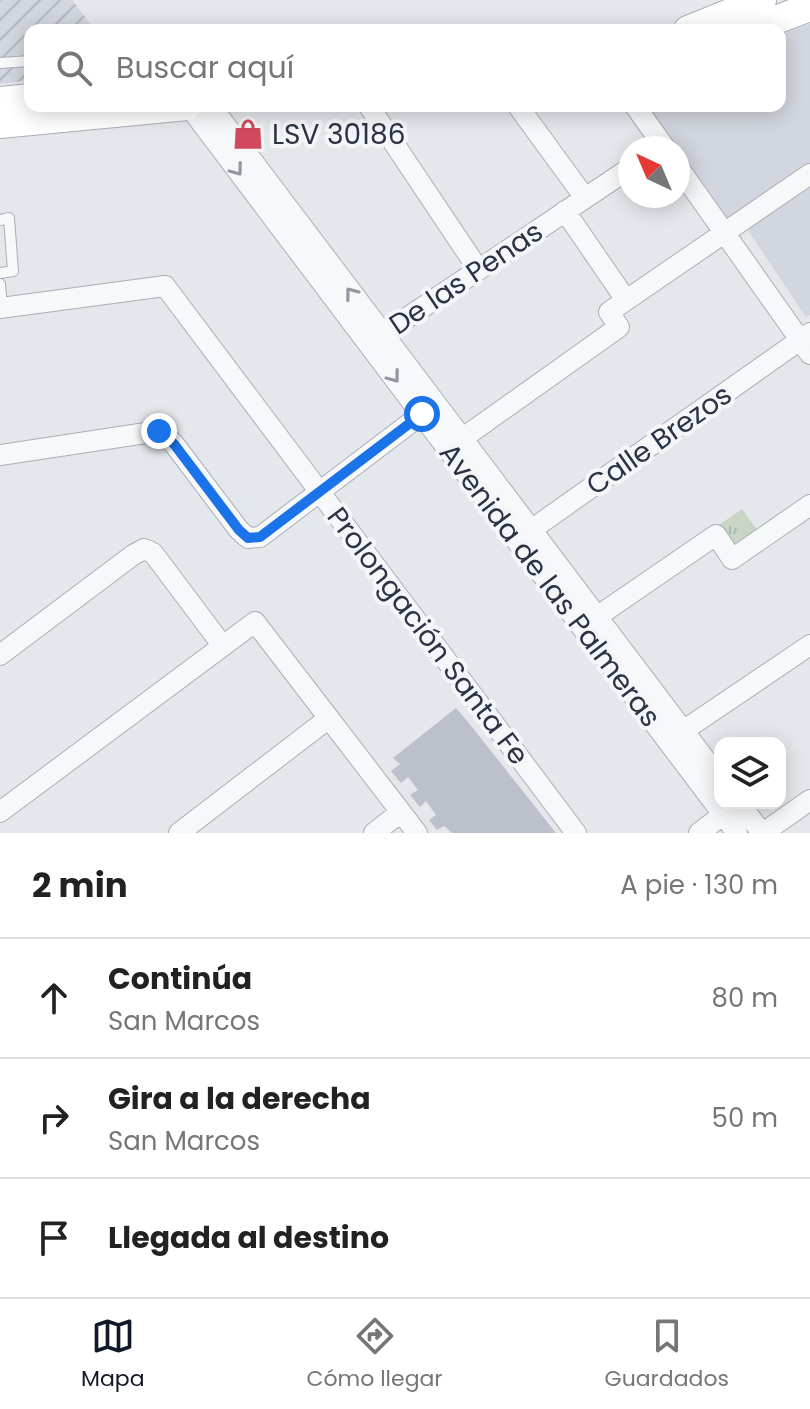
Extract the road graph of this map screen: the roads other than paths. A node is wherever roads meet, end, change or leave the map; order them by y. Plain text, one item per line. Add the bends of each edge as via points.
1 (762, 0) edge
2 (810, 7) edge
3 (703, 24) edge
4 (765, 24) edge
5 (24, 61) edge
6 (0, 63) edge
7 (24, 99) edge
8 (0, 101) edge
9 (126, 112) edge
10 (193, 112) edge
11 (217, 112) edge
12 (373, 112) edge
13 (522, 112) edge
14 (639, 112) edge
15 (0, 124) edge
16 (655, 136) edge
17 (810, 174) edge
18 (618, 176) edge
19 (690, 184) edge
20 (585, 198) junction
21 (565, 211) junction
22 (0, 220) edge
23 (724, 232) junction
24 (478, 269) junction
25 (0, 273) edge
26 (0, 284) edge
27 (626, 300) junction
28 (1, 308) edge
29 (375, 339) junction
30 (807, 342) edge
31 (422, 414) junction
32 (463, 438) junction
33 (0, 455) edge
34 (320, 492) junction
35 (810, 505) edge
36 (525, 534) junction
37 (598, 616) junction
38 (222, 645) junction
39 (810, 645) edge
40 (0, 655) edge
41 (329, 718) junction
42 (675, 737) junction
43 (714, 773) edge
44 (714, 787) edge
45 (810, 800) edge
46 (731, 809) edge
47 (0, 812) edge
48 (401, 812) junction
49 (179, 833) edge
50 (374, 833) edge
51 (417, 833) edge
52 (576, 833) edge
53 (699, 833) edge
54 (737, 833) edge
55 (762, 833) edge

1 - 3 street
2 - 4 street
5 - 6 lane
7 - 8 street
9 - 15 street
10 -> 29 street, Avenida de las Palmeras
29 -> 11 street, Avenida de las Palmeras
12 - 24 street
13 - 20 street
14 - 16 street
17 - 23 street
18 - 20 street, De las Penas
19 - 23 street
20 - 21 street, De las Penas
21 - 24 street, De las Penas
21 - 27 street
22 - 25 lane via 9,218 13,271
23 - 27 street
23 - 30 street
24 - 29 street, De las Penas
26 - 28 lane
27 - 32 street via 609,312 619,327
28 - 34 street, Prolongación Santa Fe via 165,286
29 -> 31 street, Avenida de las Palmeras
29 - 32 street, Avenida de las Palmeras
30 - 36 street, Calle Brezos
31 - 34 street
31 - 36 street, Avenida de las Palmeras
32 - 36 street, Avenida de las Palmeras
33 - 34 street via 159,431 248,538 260,537
34 - 52 street, Prolongación Santa Fe
35 - 37 street via 732,559 716,535
36 - 37 street, Avenida de las Palmeras
36 - 42 street, Avenida de las Palmeras
37 - 42 street, Avenida de las Palmeras
38 - 40 street via 153,553 144,549
38 - 41 street via 255,622
38 - 47 street
39 - 42 street
41 - 48 street
41 - 49 street
42 - 43 street, Avenida de las Palmeras
42 - 44 street, Avenida de las Palmeras
45 - 55 street
46 - 53 street
46 - 54 street, Avenida de las Palmeras
46 - 55 street, Avenida de las Palmeras
48 - 50 street
48 - 51 street

